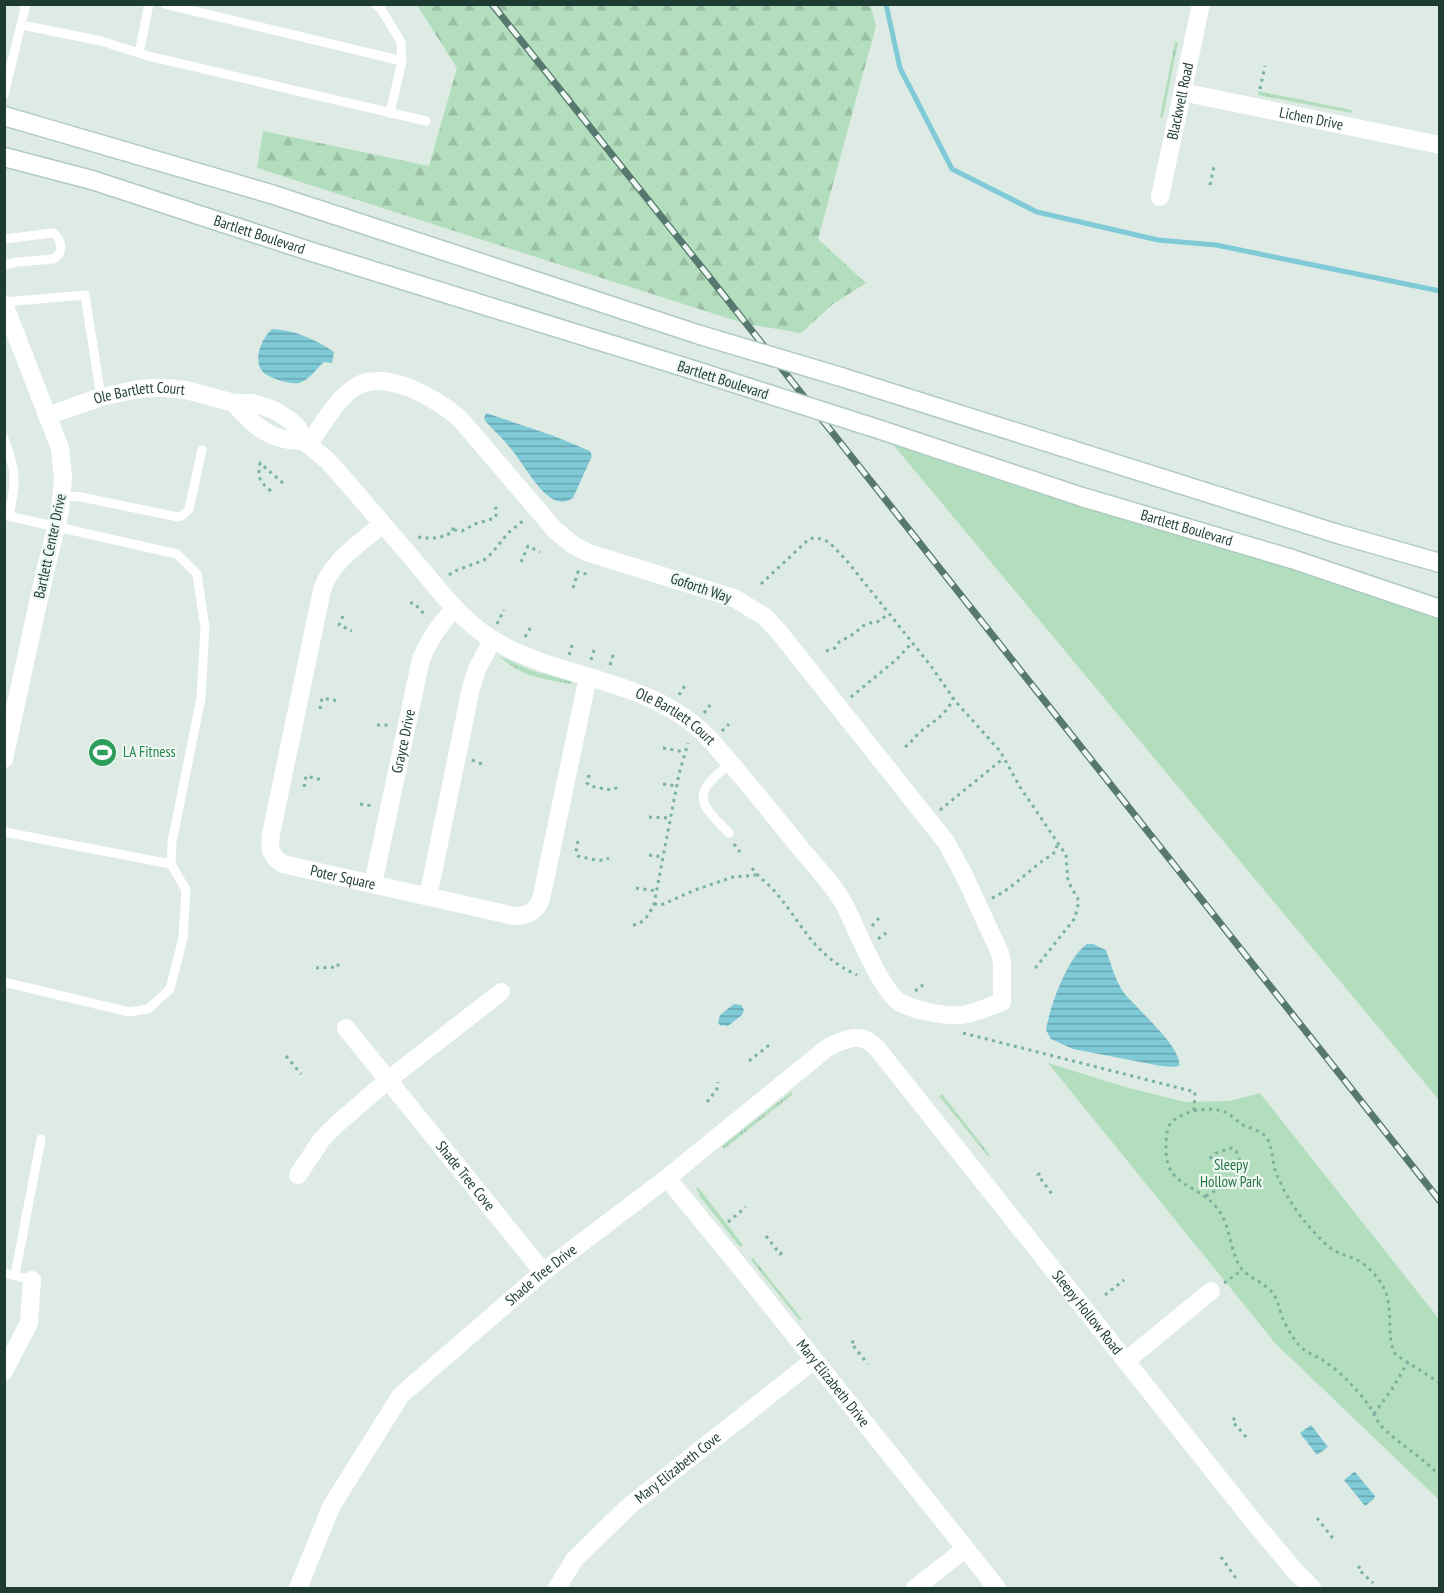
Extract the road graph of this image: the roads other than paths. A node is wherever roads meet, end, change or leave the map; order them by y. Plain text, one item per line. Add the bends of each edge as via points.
1 (26, 4) edge
2 (149, 4) edge
3 (165, 4) edge
4 (375, 4) edge
5 (1200, 4) edge
6 (22, 25) junction
7 (139, 53) junction
8 (9, 57) edge
9 (402, 61) junction
10 (1182, 92) junction
11 (4, 95) edge
12 (390, 113) junction
13 (4, 116) edge
14 (426, 121) dead end
15 (1440, 145) edge
16 (4, 157) edge
17 (1160, 197) dead end
18 (4, 239) edge
19 (4, 265) edge
20 (4, 303) edge
21 (101, 397) junction
22 (48, 416) junction
23 (4, 439) edge
24 (306, 443) junction
25 (202, 450) dead end
26 (62, 496) junction
27 (7, 516) edge
28 (382, 524) junction
29 (57, 527) junction
30 (1440, 562) edge
31 (455, 608) junction
32 (1440, 609) edge
33 (494, 634) junction
34 (588, 677) junction
35 (4, 759) edge
36 (731, 763) junction
37 (4, 832) edge
38 (729, 832) dead end
39 (171, 864) junction
40 (373, 884) junction
41 (428, 897) junction
42 (4, 982) edge
43 (501, 992) dead end
44 (1002, 1002) joint
45 (346, 1028) dead end
46 (864, 1038) joint
47 (388, 1080) junction
48 (41, 1139) dead end
49 (298, 1175) dead end
50 (667, 1178) junction
51 (4, 1272) edge
52 (543, 1272) junction
53 (23, 1278) junction
54 (1211, 1291) dead end
55 (814, 1360) junction
56 (1127, 1360) junction
57 (4, 1371) edge
58 (964, 1549) junction
59 (298, 1588) edge
60 (557, 1588) edge
61 (915, 1588) edge
62 (997, 1588) edge
63 (1312, 1588) edge

1 - 6 lane
2 - 7 lane
3 - 9 lane
4 - 9 lane via 401,42
5 - 10 street, Blackwell Road
6 - 7 lane
6 - 8 lane
7 - 12 lane
8 - 11 lane
9 - 12 lane
10 - 15 street, Lichen Drive
10 - 17 street, Blackwell Road
12 - 14 lane
13 - 30 street, bridge via 271,194 700,335 1338,534
16 - 32 street, Bartlett Boulevard, bridge via 92,180
18 - 19 lane via 53,234 61,242 54,259
20 - 21 lane via 85,295
20 - 22 street, Bartlett Center Drive
21 - 22 street, Ole Bartlett Court
21 - 24 street, Ole Bartlett Court via 166,388 201,393 234,402 260,429 281,439
22 - 26 street, Bartlett Center Drive via 60,448
23 - 27 lane via 14,467 15,488
24 - 28 street, Ole Bartlett Court via 328,461
24 - 44 street, Goforth Way via 356,386 378,380 395,384 450,410 555,530 573,545 734,598 772,624 946,842 1000,953
25 - 26 lane via 189,509 178,517
26 - 29 street, Bartlett Center Drive
27 - 29 lane
28 - 31 street, Ole Bartlett Court
28 - 40 street, Poter Square via 338,562 325,580 269,846 283,864
29 - 35 street, Bartlett Center Drive
29 - 39 lane via 177,554 197,574 205,627 201,698
31 - 33 street, Ole Bartlett Court via 477,629
31 - 40 street, Grayce Drive via 434,633 421,659
33 - 34 street, Ole Bartlett Court via 511,650
33 - 41 street via 471,688
34 - 36 street, Ole Bartlett Court via 641,693 670,708 697,726
34 - 41 street, Poter Square via 536,909 514,916
36 - 38 lane via 710,781 703,801
36 - 44 street, Ole Bartlett Court via 837,893 882,982 900,1003 934,1013 965,1014
37 - 39 lane
39 - 42 lane via 186,890 183,938 170,989 148,1009 129,1012
40 - 41 street, Poter Square
43 - 47 street
45 - 47 street, Shade Tree Cove
46 - 50 street, Shade Tree Drive via 840,1041 826,1048
46 - 56 street, Sleepy Hollow Road via 876,1047
47 - 49 street via 322,1139
47 - 52 street, Shade Tree Cove
48 - 53 lane
50 - 52 street, Shade Tree Drive
50 - 55 street, Mary Elizabeth Drive
51 - 53 lane
52 - 59 street, Shade Tree Drive via 401,1395 332,1504
53 - 57 street via 29,1323
54 - 56 street
55 - 58 street, Mary Elizabeth Drive
55 - 60 street, Mary Elizabeth Cove via 628,1507 574,1560
56 - 63 street, Sleepy Hollow Road via 1258,1527
58 - 61 street
58 - 62 street, Mary Elizabeth Drive

